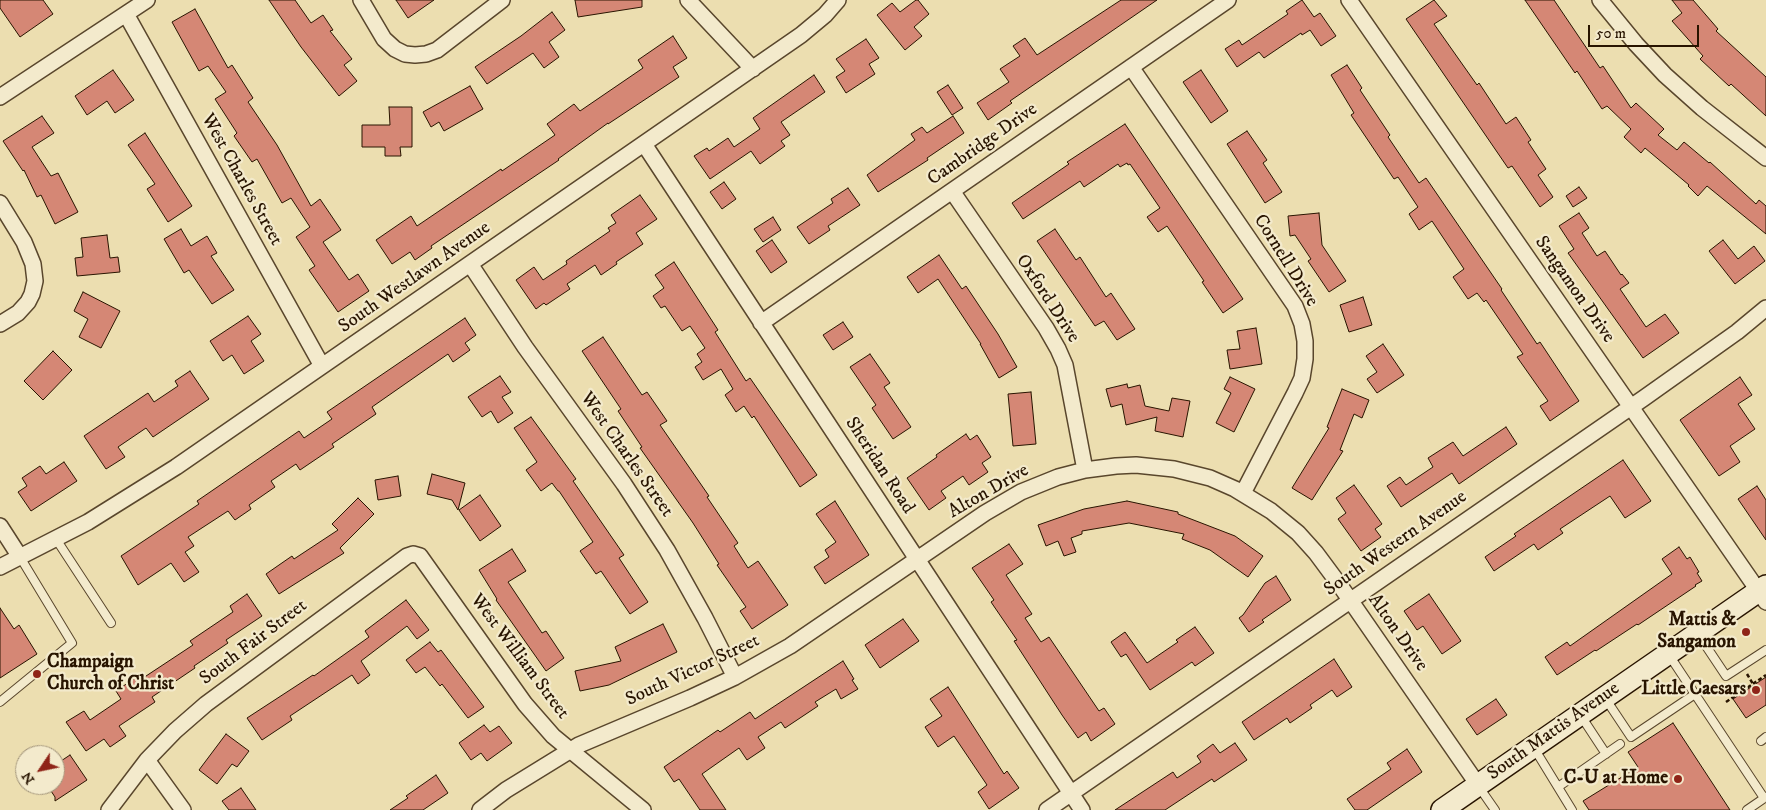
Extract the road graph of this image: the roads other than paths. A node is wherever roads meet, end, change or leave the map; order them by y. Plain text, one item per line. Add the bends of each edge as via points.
1 (147, 0) edge
2 (361, 0) edge
3 (502, 0) edge
4 (688, 0) edge
5 (838, 0) edge
6 (1228, 0) edge
7 (1349, 0) edge
8 (1600, 0) edge
9 (126, 14) junction
10 (1131, 67) junction
11 (753, 69) junction
12 (0, 97) edge
13 (644, 144) junction
14 (1766, 158) edge
15 (952, 191) junction
16 (0, 203) edge
17 (470, 264) junction
18 (1766, 308) edge
19 (761, 323) junction
20 (0, 324) edge
21 (322, 366) junction
22 (1630, 407) junction
23 (1085, 470) junction
24 (1243, 493) junction
25 (0, 526) edge
26 (56, 539) junction
27 (420, 556) joint
28 (20, 557) junction
29 (917, 560) junction
30 (0, 567) edge
31 (1764, 593) edge
32 (1350, 601) junction
33 (111, 622) dead end
34 (1697, 633) junction
35 (1766, 650) edge
36 (1668, 653) junction
37 (735, 677) junction
38 (1695, 694) junction
39 (1605, 697) junction
40 (0, 702) edge
41 (1580, 714) junction
42 (1620, 744) dead end
43 (1534, 746) junction
44 (569, 750) junction
45 (1606, 754) junction
46 (147, 760) junction
47 (1478, 785) junction
48 (1558, 787) junction
49 (1071, 793) junction
50 (1765, 798) edge
51 (109, 810) edge
52 (184, 810) edge
53 (480, 810) edge
54 (643, 810) edge
55 (1047, 810) edge
56 (1082, 810) edge
57 (1442, 810) edge
58 (1495, 810) edge
59 (1572, 810) edge
60 (1747, 810) edge

1 - 9 street
2 - 3 street via 384,39 395,49 415,55 437,50
4 - 11 street
5 - 11 street, South Westlawn Avenue via 802,35
6 - 10 street, Cambridge Drive
7 - 22 street, Sangamon Drive
8 - 14 street via 1665,75
9 - 12 street
9 - 21 street, West Charles Street
10 - 15 street, Cambridge Drive
10 - 24 street, Cornell Drive via 1294,306 1302,324 1305,340 1302,378
11 - 13 street, South Westlawn Avenue
13 - 17 street, South Westlawn Avenue
13 - 19 street, Sheridan Road
15 - 19 street, Cambridge Drive
15 - 23 street, Oxford Drive via 1058,348 1065,366
16 - 20 street via 24,242 33,264 34,281 28,302
17 - 21 street, South Westlawn Avenue
17 - 37 street, West Charles Street via 525,347 624,484 705,618
18 - 22 street, South Western Avenue
19 - 29 street, Sheridan Road
21 - 26 street, South Westlawn Avenue via 133,496
22 - 31 street, Sangamon Drive
22 - 32 street, South Western Avenue
23 - 24 street, Alton Drive via 1116,466 1174,469 1210,478
23 - 29 street, Alton Drive via 1021,492
24 - 32 street, Alton Drive via 1298,533
25 - 28 street
26 - 28 street, South Westlawn Avenue
26 - 33 lane
27 - 44 street, West William Street via 524,704
27 - 46 street, South Fair Street via 407,556 257,665 206,704
28 - 30 street, South Westlawn Avenue
28 - 40 lane via 72,643
29 - 37 street, South Victor Street via 790,646
29 - 49 street, Sheridan Road
31 - 34 main road, South Mattis Avenue
32 - 47 street, Alton Drive
32 - 49 street, South Western Avenue
34 - 35 lane via 1726,676
34 - 36 main road, South Mattis Avenue
36 - 38 lane
36 - 39 main road, South Mattis Avenue
37 - 44 street, South Victor Street
38 - 39 lane via 1631,736
38 - 50 lane
39 - 41 main road, South Mattis Avenue
41 - 43 main road, South Mattis Avenue
41 - 45 lane
42 - 45 lane
43 - 47 main road, South Mattis Avenue
43 - 48 lane
44 - 53 street, South Victor Street
44 - 54 street, West William Street
45 - 48 lane
46 - 51 street, South Fair Street
46 - 52 street
47 - 57 main road, South Mattis Avenue
47 - 58 lane
48 - 59 lane
49 - 55 street, South Western Avenue
49 - 56 street, Sheridan Road
50 - 60 lane

